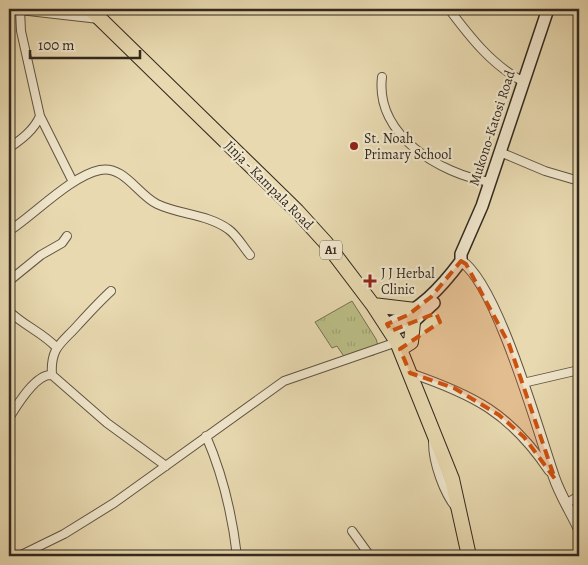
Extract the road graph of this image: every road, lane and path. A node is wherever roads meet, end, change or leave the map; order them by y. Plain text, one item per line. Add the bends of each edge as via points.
1 (16, 9) edge
2 (90, 9) edge
3 (449, 9) edge
4 (548, 9) edge
5 (101, 19) junction
6 (382, 77) dead end
7 (522, 81) junction
8 (40, 116) junction
9 (9, 148) edge
10 (500, 152) junction
11 (579, 181) edge
12 (73, 182) junction
13 (490, 182) junction
14 (9, 231) edge
15 (66, 236) dead end
16 (250, 256) dead end
17 (463, 260) junction
18 (9, 281) edge
19 (112, 291) dead end
20 (373, 305) junction
21 (9, 311) edge
22 (414, 316) junction
23 (394, 337) junction
24 (57, 348) junction
25 (579, 370) edge
26 (410, 372) junction
27 (52, 375) junction
28 (523, 383) junction
29 (9, 418) edge
30 (206, 436) junction
31 (166, 466) junction
32 (555, 479) junction
33 (579, 496) edge
34 (566, 503) junction
35 (579, 528) edge
36 (352, 531) dead end
37 (18, 556) edge
38 (237, 556) edge
39 (370, 556) edge
40 (469, 556) edge

1 - 5 street
1 - 8 street
2 - 5 highway, Jinja - Kampala Road / A1
3 - 7 street via 479,48 499,67
4 - 7 main road, Mukono-Katosi Road
5 - 20 highway, Jinja - Kampala Road / A1 via 297,211
6 - 13 street via 380,94 383,107 411,144 425,157 451,172
7 - 10 main road, Mukono-Katosi Road
8 - 9 street via 22,139
8 - 12 street
10 - 11 street
10 - 13 main road, Mukono-Katosi Road
12 - 14 street
12 - 16 street via 102,169 119,173 156,204 213,220 230,230
13 - 17 main road, Mukono-Katosi Road
15 - 18 street via 62,243
17 - 22 main road, Mukono-Katosi Road via 452,285
17 - 28 street via 497,317
19 - 24 street via 89,311
20 - 22 highway
20 - 23 highway, Jinja - Kampala Road / A1
21 - 24 street
22 - 23 main road, Mukono-Katosi Road
22 - 23 highway via 411,342
23 - 26 highway, Jinja - Kampala Road / A1
23 - 30 street via 284,380
24 - 27 street via 51,363
25 - 28 street
26 - 32 street via 454,388 499,415 524,437
26 - 40 highway, Jinja - Kampala Road / A1 via 452,479
27 - 29 street via 38,380
27 - 31 street via 107,423
28 - 32 street
30 - 31 street
30 - 38 street via 228,495
31 - 37 street via 64,534
32 - 34 street
33 - 34 street
34 - 35 street
36 - 39 street

